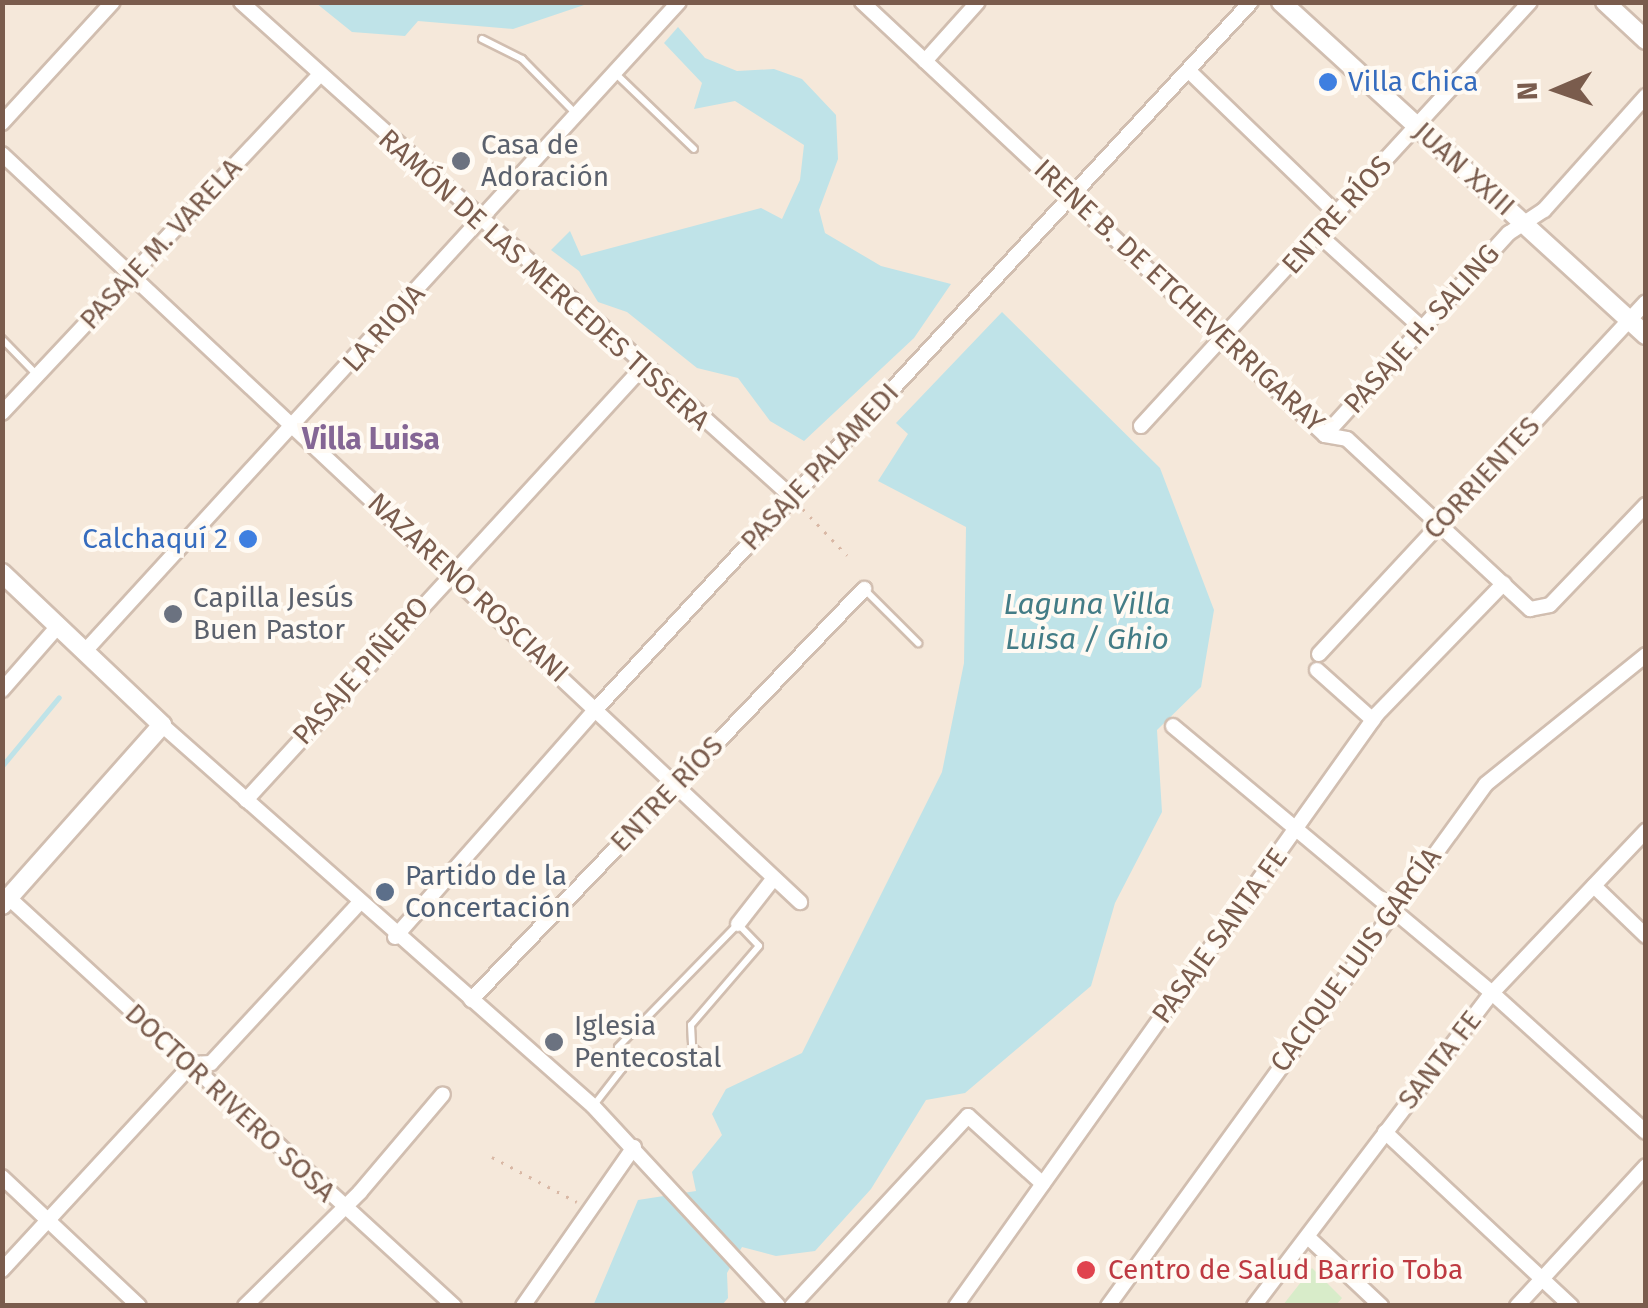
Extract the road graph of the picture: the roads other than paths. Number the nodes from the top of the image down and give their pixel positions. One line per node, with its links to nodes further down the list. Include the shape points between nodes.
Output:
1 (112, 2): 18 (street)
2 (242, 2): 15 (street, RAMÓN DE LAS MERCEDES TISSERA)
3 (679, 2): 14 (street, LA RIOJA)
4 (862, 2): 12 (street, IRENE B. DE ETCHEVERRIGARAY)
5 (978, 2): 12 (street)
6 (1251, 2): 13 (street, PASAJE PALAMEDI)
7 (1281, 2): 19 (street, JUAN XXIII)
8 (1530, 2): 19 (street, ENTRE RÍOS)
9 (1605, 2): 11 (street)
10 (482, 39): 17 (lane, via 522,59)
11 (1646, 40)
12 (925, 61): 22 (street, IRENE B. DE ETCHEVERRIGARAY)
13 (1188, 71): 22 (street, PASAJE PALAMEDI); 23 (street)
14 (615, 73): 17 (street, LA RIOJA); 20 (lane)
15 (319, 76): 24 (street, RAMÓN DE LAS MERCEDES TISSERA); 27 (street, PASAJE M. VARELA)
16 (1646, 96): 25 (street, PASAJE H. SALING)
17 (577, 114): 24 (street, LA RIOJA)
18 (2, 123)
19 (1417, 127): 23 (street, ENTRE RÍOS); 25 (street, JUAN XXIII)
20 (694, 148)
21 (2, 154): 27 (street, NAZARENO ROSCIANI)
22 (1072, 197): 32 (street, IRENE B. DE ETCHEVERRIGARAY); 40 (street, PASAJE PALAMEDI)
23 (1338, 215): 26 (street, ENTRE RÍOS)
24 (479, 222): 34 (street, RAMÓN DE LAS MERCEDES TISSERA); 37 (street, LA RIOJA)
25 (1525, 223): 29 (street, JUAN XXIII); 30 (street, PASAJE H. SALING)
26 (1320, 236): 30 (street); 32 (street, ENTRE RÍOS)
27 (131, 275): 35 (street, PASAJE M. VARELA); 37 (street, NAZARENO ROSCIANI)
28 (1646, 302): 29 (street, CORRIENTES)
29 (1630, 320): 31 (street, JUAN XXIII); 42 (street, CORRIENTES)
30 (1423, 329): 39 (street, PASAJE H. SALING)
31 (1646, 336)
32 (1221, 338): 38 (street, ENTRE RÍOS); 39 (street, IRENE B. DE ETCHEVERRIGARAY)
33 (2, 339): 35 (lane)
34 (642, 368): 40 (street, RAMÓN DE LAS MERCEDES TISSERA); 43 (street, PASAJE PIÑERO)
35 (38, 375): 36 (street, PASAJE M. VARELA)
36 (2, 413)
37 (294, 426): 43 (street, NAZARENO ROSCIANI); 49 (street, LA RIOJA)
38 (1141, 426)
39 (1325, 436): 42 (street, IRENE B. DE ETCHEVERRIGARAY, via 1346,440)
40 (792, 497): 52 (street, PASAJE PALAMEDI)
41 (1646, 505): 45 (street, IRENE B. DE ETCHEVERRIGARAY, via 1550,605 1530,608)
42 (1440, 523): 45 (street, IRENE B. DE ETCHEVERRIGARAY); 53 (street, CORRIENTES, via 1318,662)
43 (451, 571): 52 (street, NAZARENO ROSCIANI); 57 (street, PASAJE PIÑERO)
44 (2, 574): 47 (street)
45 (1504, 583): 53 (street, PASAJE SANTA FE)
46 (864, 589): 48 (lane); 56 (street, ENTRE RÍOS)
47 (58, 626): 49 (street); 51 (street)
48 (918, 642)
49 (86, 650): 54 (street)
50 (1646, 654): 65 (street, CACIQUE LUIS GARCÍA, via 1486,784)
51 (2, 690)
52 (597, 708): 56 (street, NAZARENO ROSCIANI); 67 (street, PASAJE PALAMEDI)
53 (1373, 720): 59 (street, PASAJE SANTA FE)
54 (162, 726): 57 (street); 62 (street)
55 (1173, 726): 59 (street)
56 (676, 783): 60 (street, NAZARENO ROSCIANI); 70 (street, ENTRE RÍOS)
57 (246, 800): 64 (street)
58 (1646, 831): 61 (street, SANTA FE)
59 (1295, 832): 65 (street); 80 (street, PASAJE SANTA FE)
60 (774, 878): 63 (street, NAZARENO ROSCIANI); 66 (street)
61 (1594, 886): 68 (street); 69 (street, SANTA FE)
62 (6, 901): 72 (street, DOCTOR RIVERO SOSA)
63 (800, 902)
64 (358, 903): 67 (street); 72 (street, via 211,1063)
65 (1390, 909): 69 (street); 93 (street, CACIQUE LUIS GARCÍA)
66 (738, 924): 71 (lane, via 759,946 691,1025 692,1047); 74 (lane, via 618,1047 622,1069)
67 (394, 936): 70 (street)
68 (1646, 936)
69 (1492, 993): 75 (street, SANTA FE); 76 (street)
70 (472, 1000): 74 (street)
71 (712, 1063)
72 (192, 1064): 81 (street, DOCTOR RIVERO SOSA); 82 (street)
73 (443, 1094): 81 (street, via 360,1192)
74 (594, 1106): 77 (street)
75 (1385, 1132): 83 (street, SANTA FE); 85 (street)
76 (1646, 1132)
77 (634, 1147): 89 (street); 90 (street)
78 (1646, 1166): 85 (street)
79 (2, 1177): 82 (street)
80 (1043, 1184): 91 (street, via 968,1116); 92 (street, PASAJE SANTA FE)
81 (339, 1206): 87 (street); 88 (street, DOCTOR RIVERO SOSA)
82 (51, 1220): 84 (street); 86 (street)
83 (1310, 1240): 94 (street, SANTA FE); 95 (street)
84 (2, 1270)
85 (1542, 1279): 96 (street); 97 (street)
86 (139, 1306)
87 (245, 1306)
88 (454, 1306)
89 (523, 1306)
90 (778, 1306)
91 (792, 1306)
92 (956, 1306)
93 (1108, 1306)
94 (1254, 1306)
95 (1381, 1306)
96 (1517, 1306)
97 (1571, 1306)

